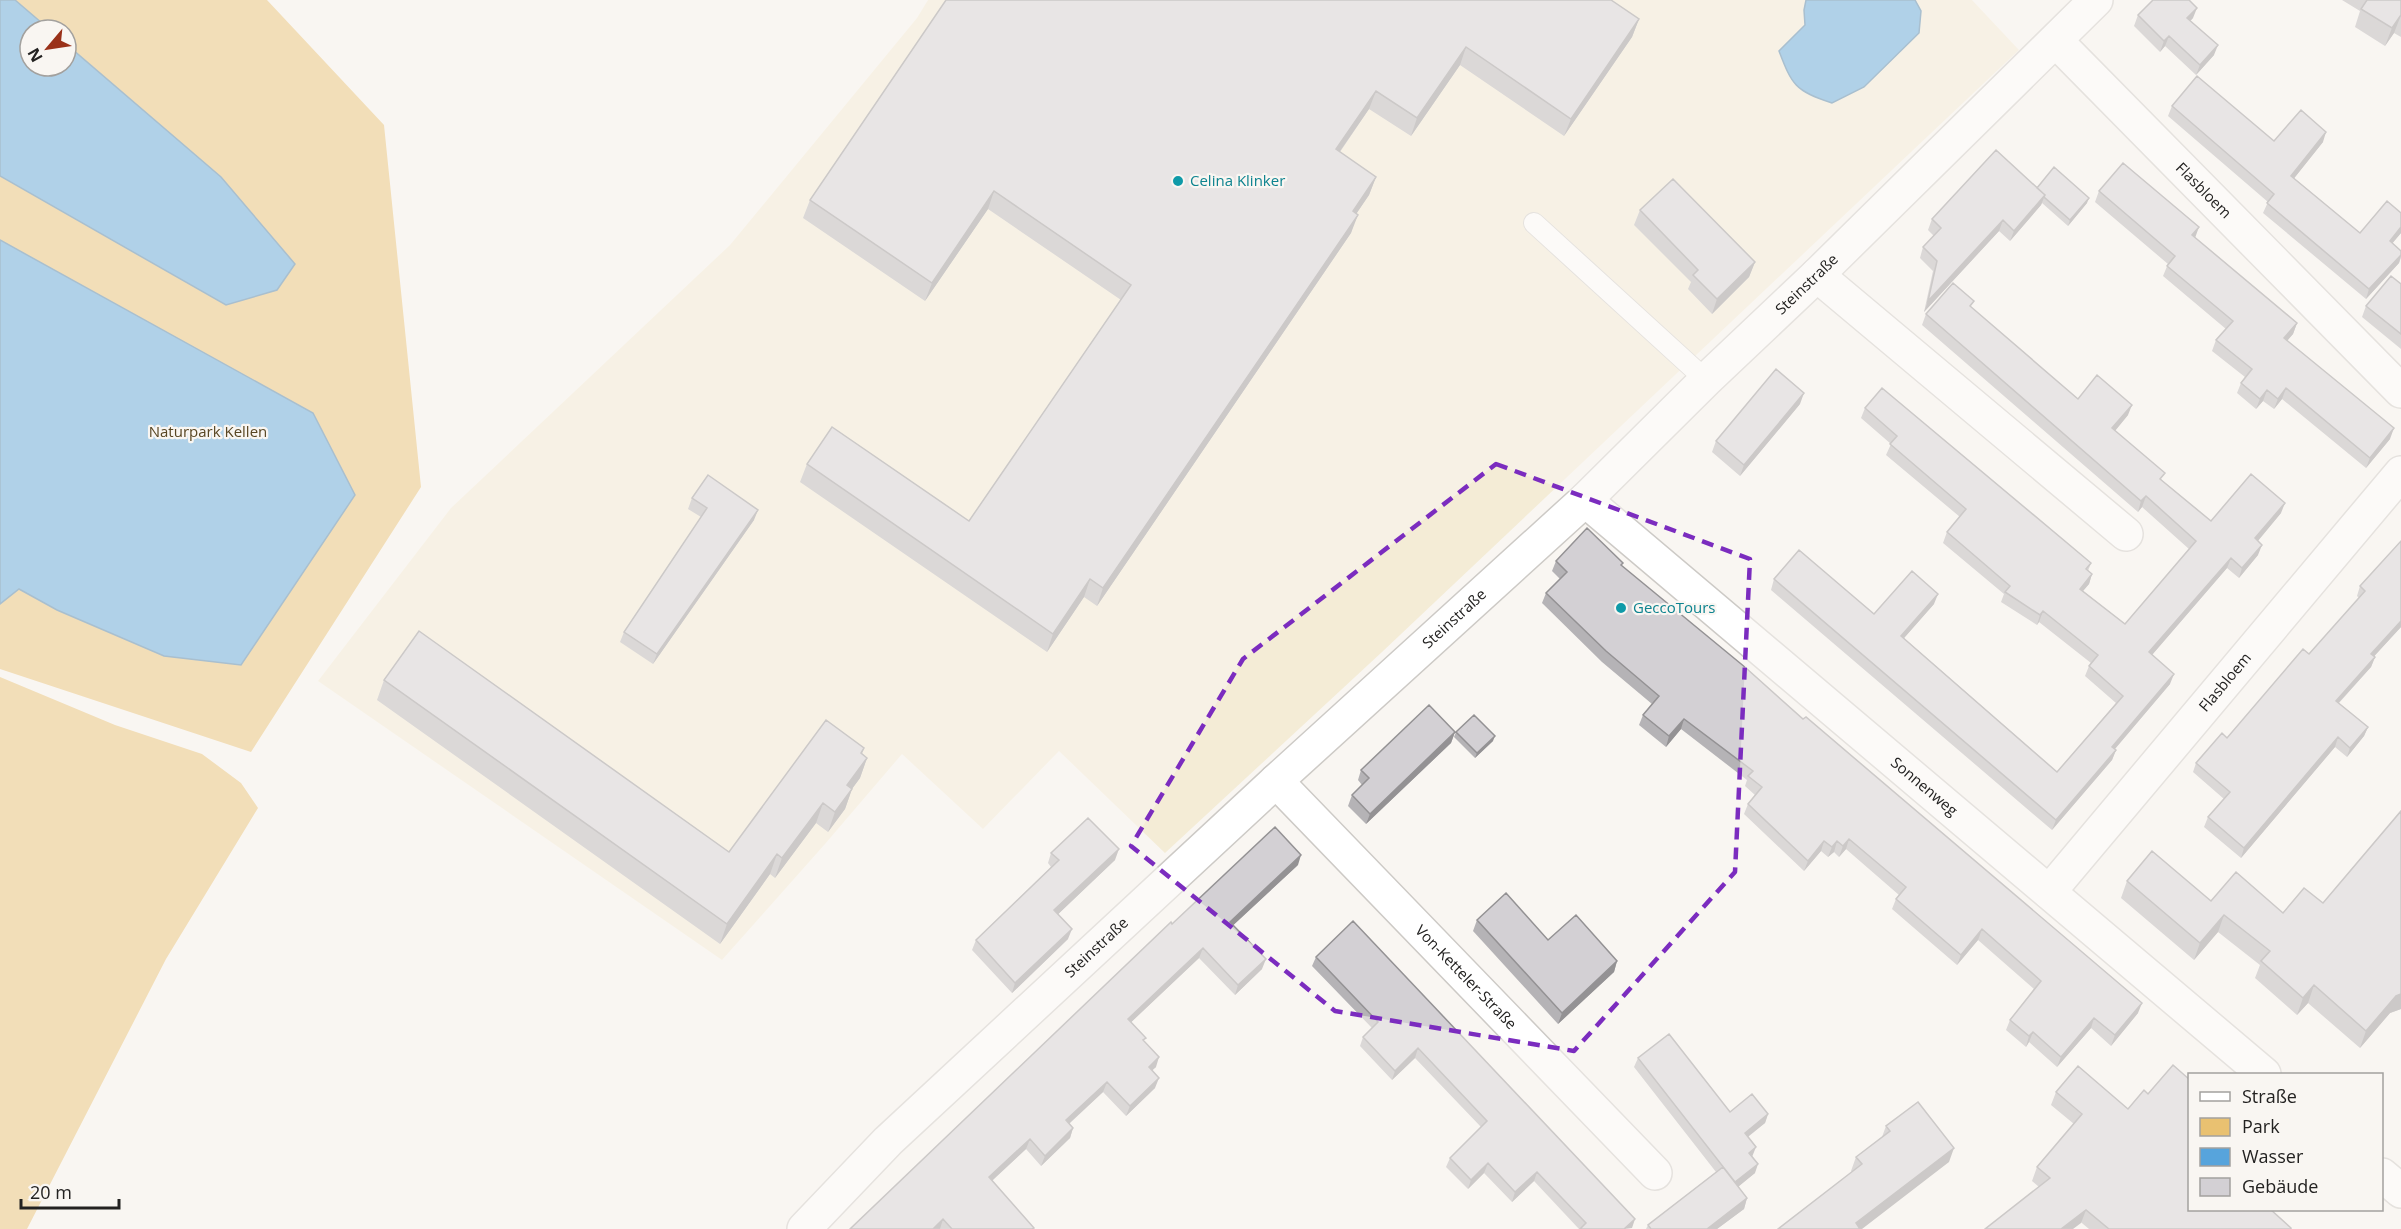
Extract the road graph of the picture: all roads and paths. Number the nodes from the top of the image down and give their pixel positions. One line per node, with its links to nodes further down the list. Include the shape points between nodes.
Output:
1 (2096, 0): 2 (street, Steinstraße)
2 (2056, 41): 4 (street, Steinstraße); 6 (street, Flasbloem)
3 (1534, 223): 5 (lane)
4 (1817, 275): 5 (street, Steinstraße); 9 (street)
5 (1706, 380): 8 (street, Steinstraße)
6 (2401, 391)
7 (2401, 473): 11 (street, Flasbloem)
8 (1585, 500): 10 (street, Steinstraße); 11 (street, Sonnenweg)
9 (2126, 534)
10 (1276, 781): 13 (street, Von-Ketteler-Straße); 16 (street, Steinstraße, via 888,1141)
11 (2049, 892): 12 (street, Sonnenweg)
12 (2263, 1073)
13 (1655, 1173)
14 (2383, 1176): 15 (street)
15 (2401, 1191)
16 (804, 1229)

